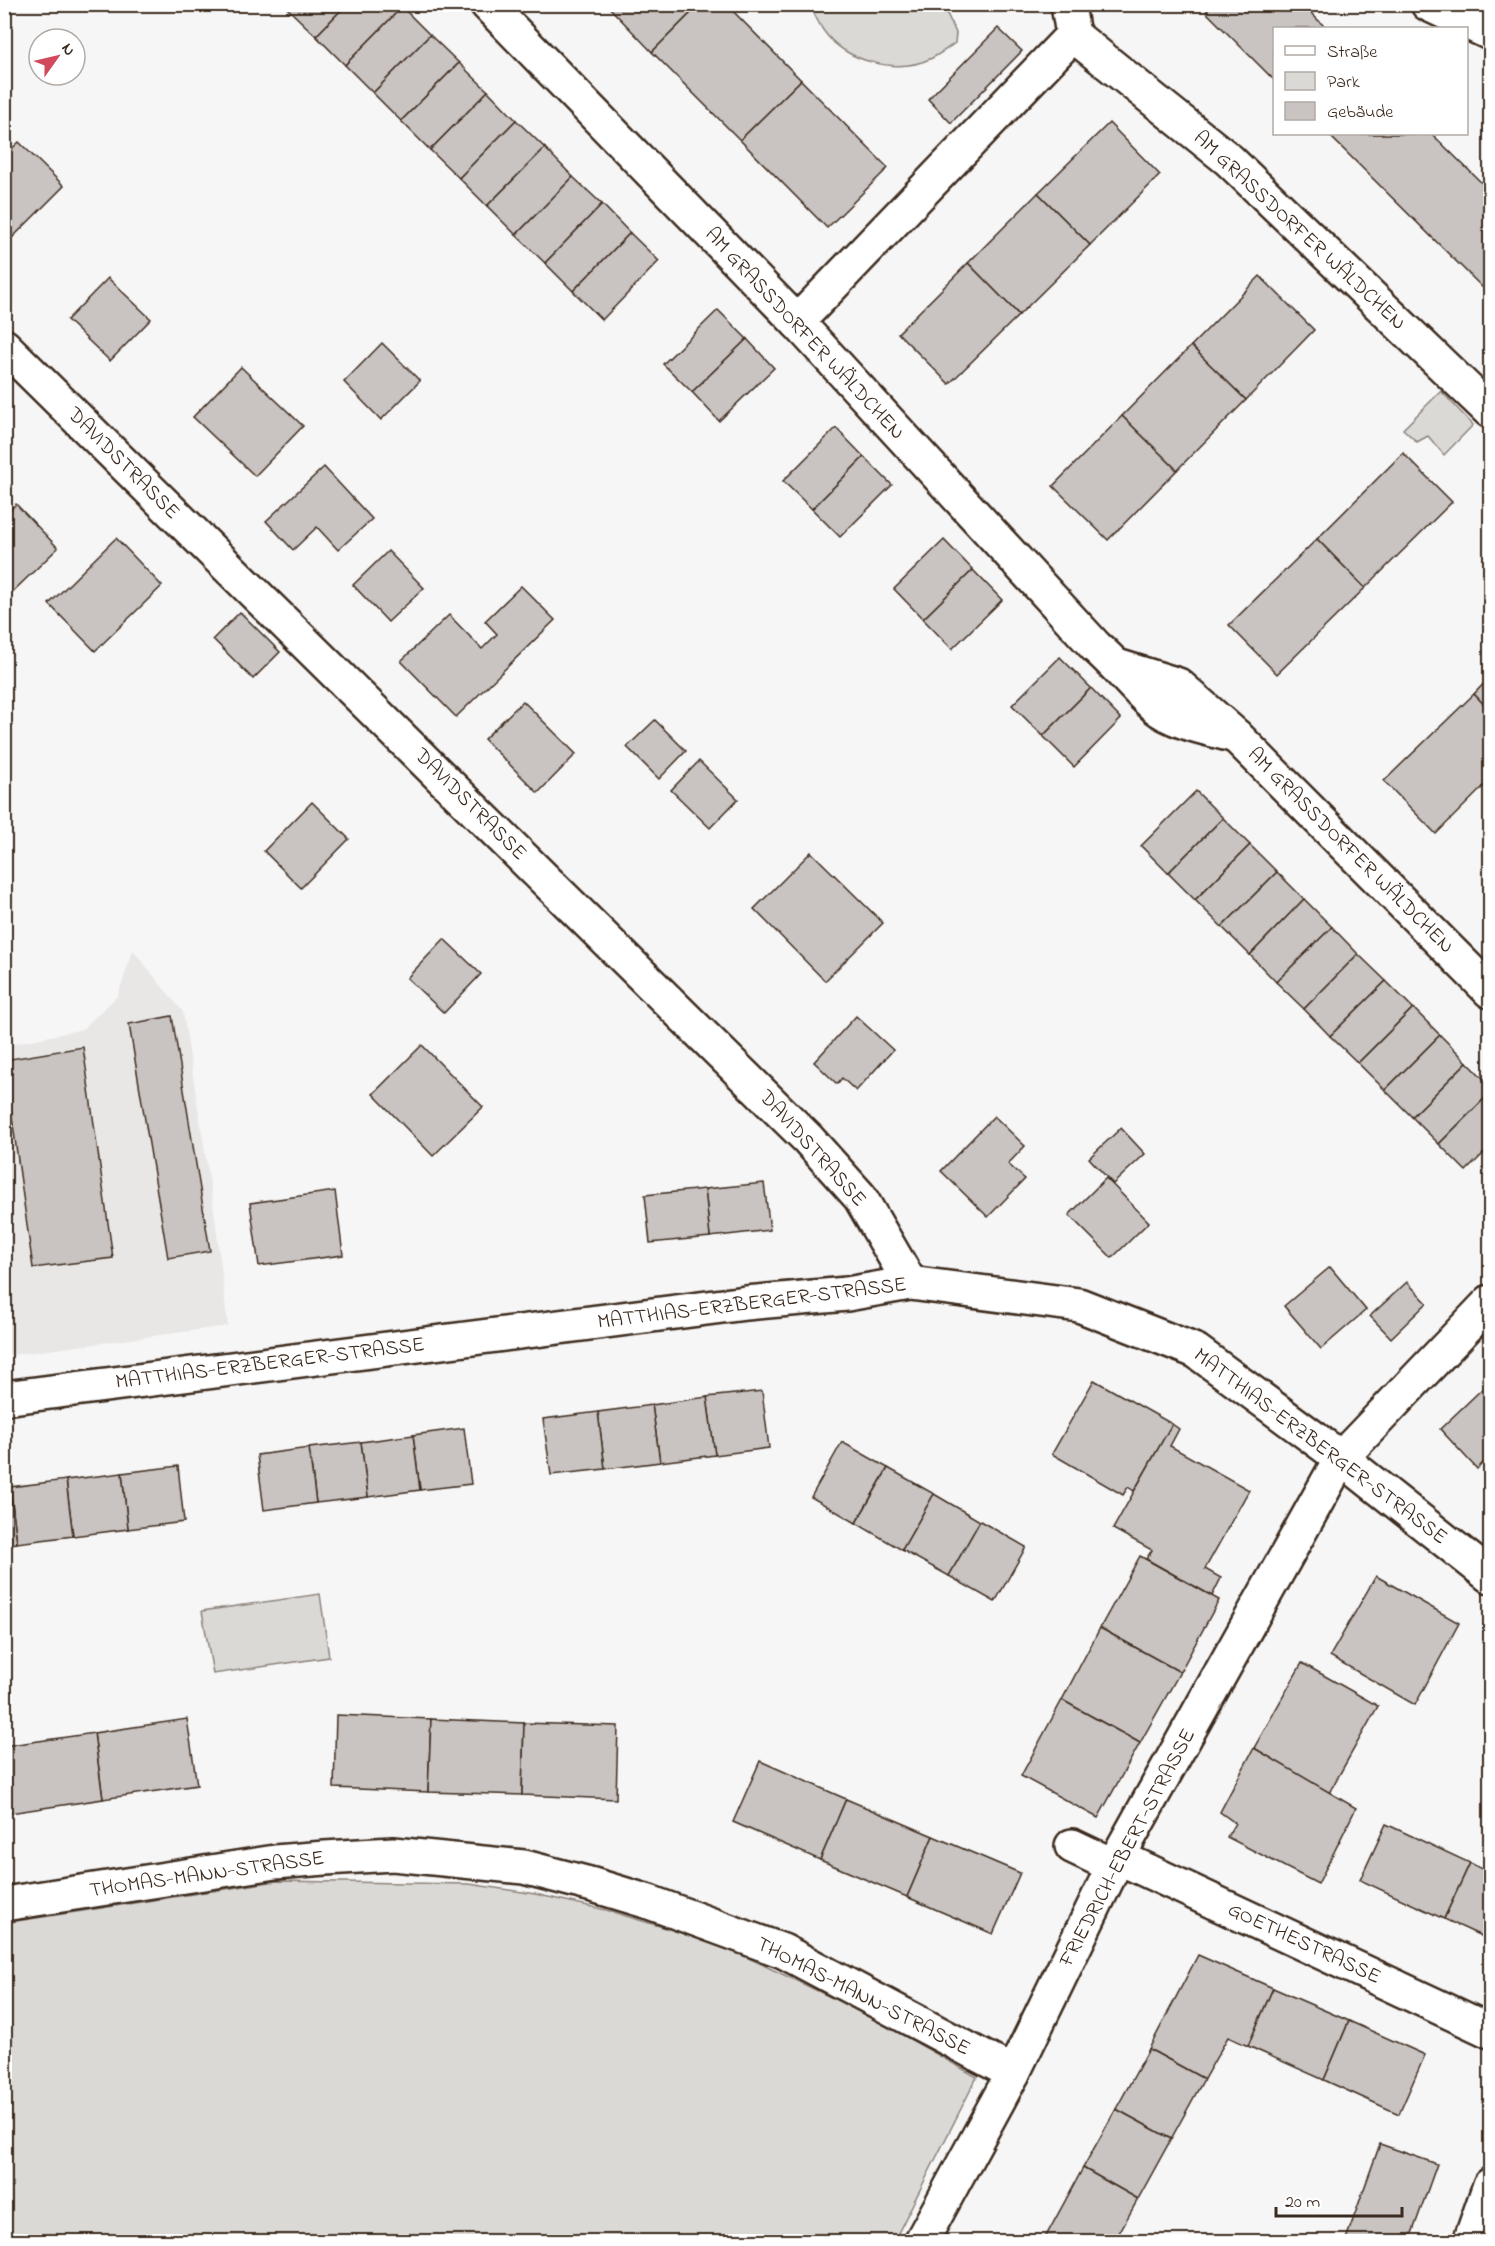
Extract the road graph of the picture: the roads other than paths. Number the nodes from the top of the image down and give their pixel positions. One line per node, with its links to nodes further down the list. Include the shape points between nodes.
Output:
1 (487, 4): 5 (street, AM GRASSDORFER WÄLDCHEN)
2 (1428, 4): 4 (street)
3 (1073, 20): 5 (street); 7 (street, AM GRASSDORFER WÄLDCHEN, via 1229,160)
4 (1491, 33)
5 (797, 322): 8 (street, AM GRASSDORFER WÄLDCHEN, via 1157,708 1186,722 1236,736)
6 (4, 346): 9 (street, DAVIDSTRASSE, via 808,1139 860,1197)
7 (1491, 411)
8 (1491, 991)
9 (910, 1283): 11 (street, MATTHIAS-ERZBERGER-STRASSE); 12 (street, MATTHIAS-ERZBERGER-STRASSE, via 1079,1305 1196,1351)
10 (1491, 1302): 12 (street)
11 (4, 1398)
12 (1341, 1458): 13 (street, MATTHIAS-ERZBERGER-STRASSE); 15 (street, FRIEDRICH-EBERT-STRASSE)
13 (1491, 1576)
14 (1072, 1846): 15 (street, GOETHESTRASSE)
15 (1116, 1861): 17 (street, GOETHESTRASSE); 18 (street, FRIEDRICH-EBERT-STRASSE)
16 (4, 1905): 18 (street, THOMAS-MANN-STRASSE, via 275,1862 325,1858 393,1854 524,1868 638,1899 783,1951)
17 (1491, 2031)
18 (1013, 2073): 20 (street, FRIEDRICH-EBERT-STRASSE)
19 (1491, 2185): 21 (street)
20 (921, 2241)
21 (1470, 2241)

